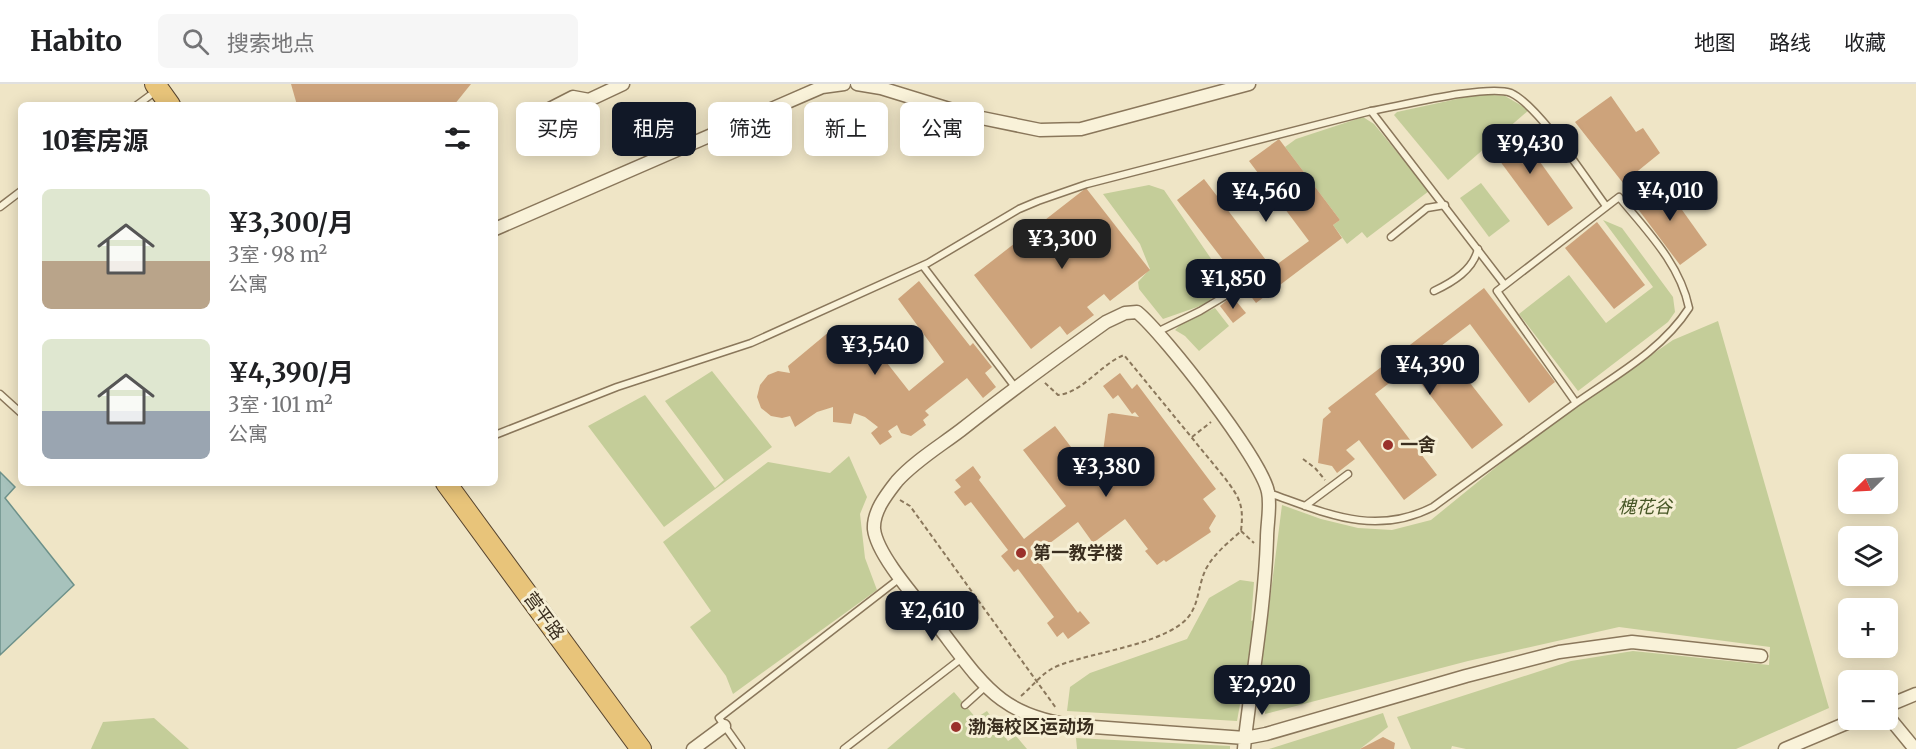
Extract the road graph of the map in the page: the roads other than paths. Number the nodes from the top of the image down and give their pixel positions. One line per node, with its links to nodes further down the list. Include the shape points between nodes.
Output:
1 (623, 84): 7 (street, via 589,100 573,97)
2 (844, 84): 13 (street, via 822,87)
3 (857, 84): 4 (street, via 1040,130 1081,129)
4 (1249, 84)
5 (161, 93): 6 (lane)
6 (143, 102)
7 (563, 102)
8 (1371, 111): 10 (lane); 11 (lane, via 1486,90 1511,93 1538,115); 16 (lane, via 1087,184 1018,209)
9 (18, 193): 12 (lane)
10 (1445, 205): 14 (lane, via 1427,208); 15 (lane)
11 (1606, 206): 17 (lane); 23 (lane, via 1619,197 1649,233 1680,279 1689,309 1663,342)
12 (0, 207)
13 (498, 228)
14 (1391, 237)
15 (1478, 249): 17 (lane); 18 (lane, via 1470,267)
16 (923, 266): 21 (lane); 25 (lane, via 751,343 617,387)
17 (1504, 284): 23 (lane, via 1497,291)
18 (1434, 291)
19 (1230, 293): 20 (lane)
20 (1157, 332): 21 (street, via 1137,312 1125,313 1106,322); 28 (street, via 1244,446)
21 (1016, 387): 30 (street, via 899,480 881,502 874,528)
22 (0, 393): 24 (lane)
23 (1576, 403): 29 (lane, via 1433,507 1414,516 1379,523)
24 (18, 410)
25 (498, 434)
26 (1348, 474): 29 (lane)
27 (448, 486): 42 (highway, 营平路)
28 (1269, 493): 29 (lane); 40 (street, via 1266,563)
29 (1305, 506)
30 (900, 578): 32 (street); 37 (lane, via 719,718)
31 (1761, 656): 40 (street, via 1632,642 1559,652)
32 (963, 658): 33 (street); 45 (lane)
33 (986, 685): 36 (lane); 40 (street, via 1024,714 1054,723)
34 (1916, 694): 35 (street)
35 (1898, 701)
36 (965, 705)
37 (724, 726): 43 (street); 44 (lane)
38 (1898, 728): 47 (street)
39 (1838, 729): 41 (street)
40 (1244, 743)
41 (1807, 745): 46 (street)
42 (641, 749)
43 (693, 749)
44 (741, 749)
45 (844, 749)
46 (1785, 749)
47 (1915, 749)

